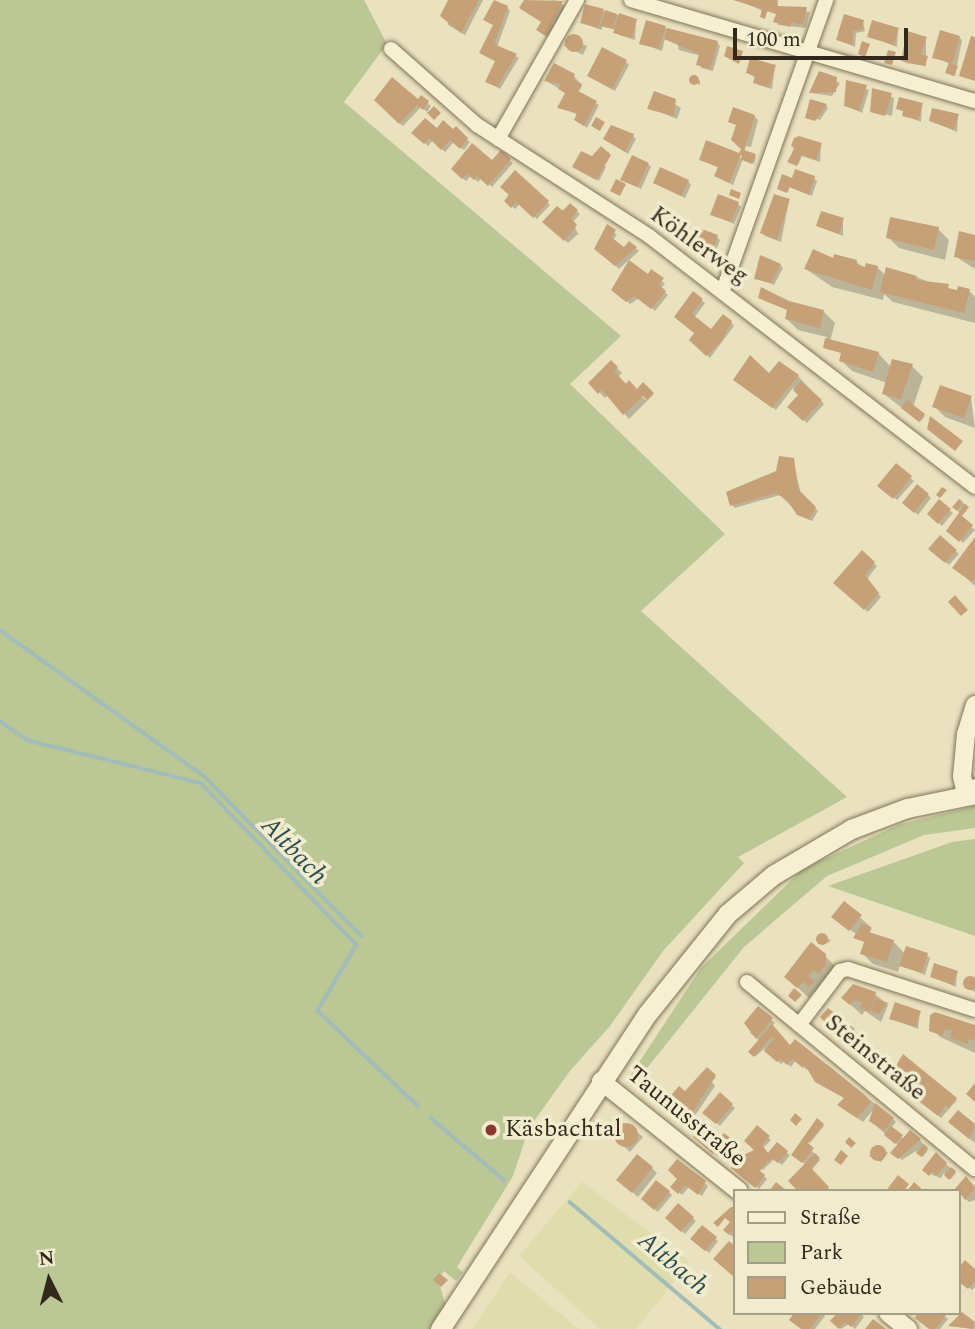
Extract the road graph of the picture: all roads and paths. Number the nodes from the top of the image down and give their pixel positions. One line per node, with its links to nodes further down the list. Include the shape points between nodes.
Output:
1 (577, 0): 7 (street)
2 (631, 0): 5 (street)
3 (826, 0): 5 (street)
4 (391, 49): 7 (street, Köhlerweg)
5 (810, 51): 6 (street); 8 (street)
6 (975, 102)
7 (498, 138): 8 (street, Köhlerweg)
8 (723, 290): 9 (street, Köhlerweg)
9 (975, 486)
10 (975, 712): 11 (street, via 966,734 962,768)
11 (972, 792): 15 (main road, via 879,817 824,842 773,875 693,952)
12 (747, 982): 14 (street, Steinstraße)
13 (975, 1010): 14 (street, via 848,969 840,971)
14 (799, 1025): 16 (street, Steinstraße)
15 (601, 1081): 17 (street, Taunusstraße); 19 (main road)
16 (975, 1169)
17 (736, 1189)
18 (890, 1315): 20 (street)
19 (440, 1329)
20 (908, 1329)

